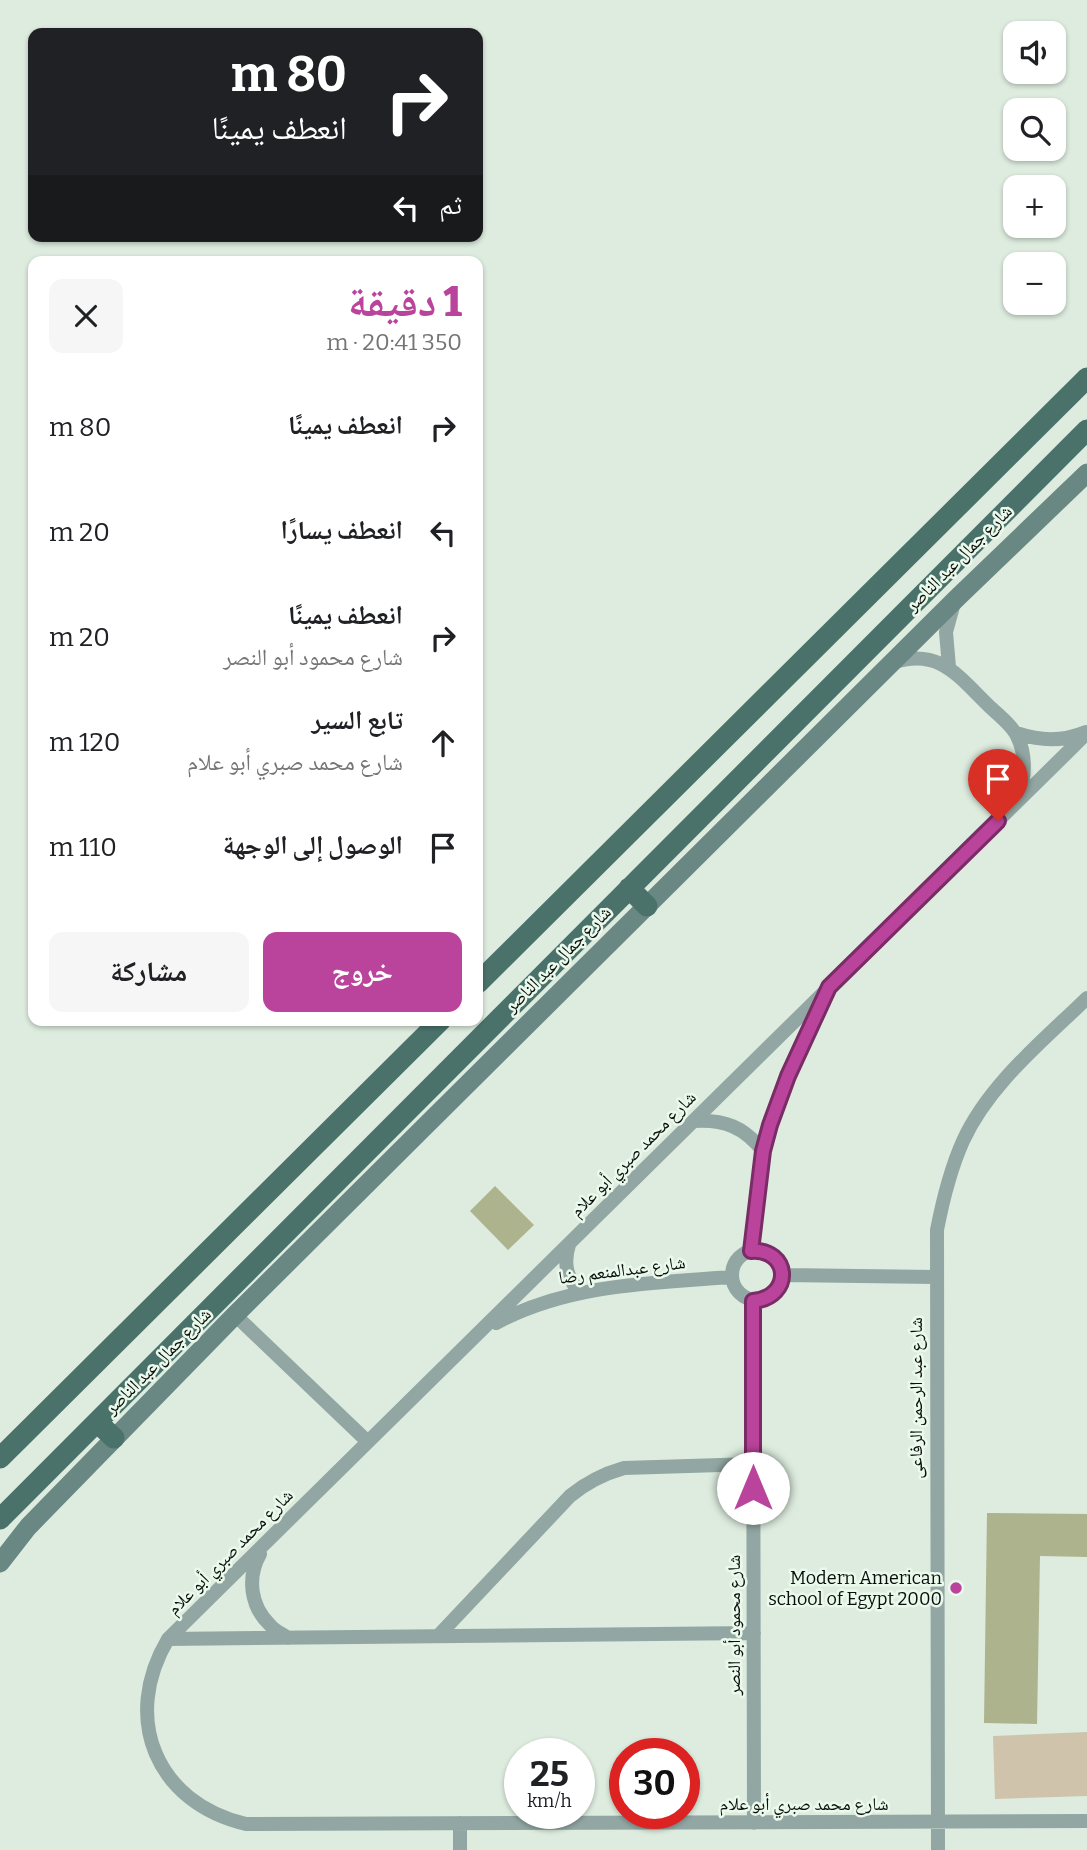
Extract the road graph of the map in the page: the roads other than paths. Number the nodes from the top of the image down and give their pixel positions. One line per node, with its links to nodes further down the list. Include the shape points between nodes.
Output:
1 (1087, 378): 12 (main road, شارع جمال عبد الناصر)
2 (1087, 430): 10 (main road, شارع جمال عبد الناصر)
3 (1087, 473): 4 (street)
4 (957, 598): 5 (street); 6 (street, via 946,632)
5 (891, 663): 6 (street, via 920,658); 11 (street)
6 (949, 667): 8 (street)
7 (1087, 732): 8 (street, via 1053,740); 9 (street, شارع محمد صبري أبو علام)
8 (1016, 733): 9 (street, via 1024,768)
9 (1017, 803): 13 (street, شارع محمد صبري أبو علام)
10 (629, 888): 11 (main road); 27 (main road, شارع جمال عبد الناصر)
11 (647, 906): 25 (street)
12 (483, 978)
13 (829, 987): 16 (street, شارع محمد صبري أبو علام); 17 (street, via 788,1076)
14 (1087, 998): 22 (street, شارع عبد الرحمن الرفاعى, via 989,1098 964,1139 946,1183)
15 (435, 1026): 30 (main road)
16 (694, 1121): 17 (street, via 718,1121 740,1129); 18 (street, شارع محمد صبري أبو علام)
17 (763, 1151): 19 (street)
18 (569, 1244): 23 (street, via 566,1270); 26 (street, شارع محمد صبري أبو علام)
19 (751, 1251): 20 (street, via 769,1253); 21 (street, via 737,1260)
20 (783, 1275): 22 (street); 24 (street, via 774,1295)
21 (732, 1277): 23 (street, شارع عبدالمنعم رضا); 24 (street, via 738,1293)
22 (935, 1277): 41 (street, شارع عبد الرحمن الرفاعى)
23 (579, 1292): 26 (street, شارع عبدالمنعم رضا, via 529,1306)
24 (753, 1301): 31 (street, شارع محمود أبو النصر)
25 (235, 1315): 28 (street); 29 (street)
26 (482, 1330): 29 (street, شارع محمد صبري أبو علام)
27 (97, 1422): 28 (main road); 32 (main road, شارع جمال عبد الناصر)
28 (114, 1438): 34 (street, via 28,1527)
29 (368, 1443): 33 (street, شارع محمد صبري أبو علام)
30 (0, 1458)
31 (753, 1464): 35 (street, شارع محمود أبو النصر); 36 (street, via 624,1468 586,1483)
32 (0, 1519)
33 (264, 1545): 37 (street, via 254,1564 251,1587 257,1608 270,1626); 38 (street, شارع محمد صبري أبو علام)
34 (0, 1563)
35 (754, 1633): 36 (street); 40 (street, شارع محمود أبو النصر)
36 (438, 1636): 37 (street)
37 (288, 1638): 38 (street)
38 (169, 1639): 42 (street, شارع محمد صبري أبو علام, via 151,1676 146,1715 149,1735 165,1772 209,1812 246,1824)
39 (1087, 1821): 41 (street, شارع محمد صبري أبو علام)
40 (754, 1823): 41 (street, شارع محمد صبري أبو علام); 42 (street, شارع محمد صبري أبو علام)
41 (937, 1823): 44 (street, شارع عبد الرحمن الرفاعى)
42 (460, 1824): 43 (street)
43 (460, 1850)
44 (938, 1850)

